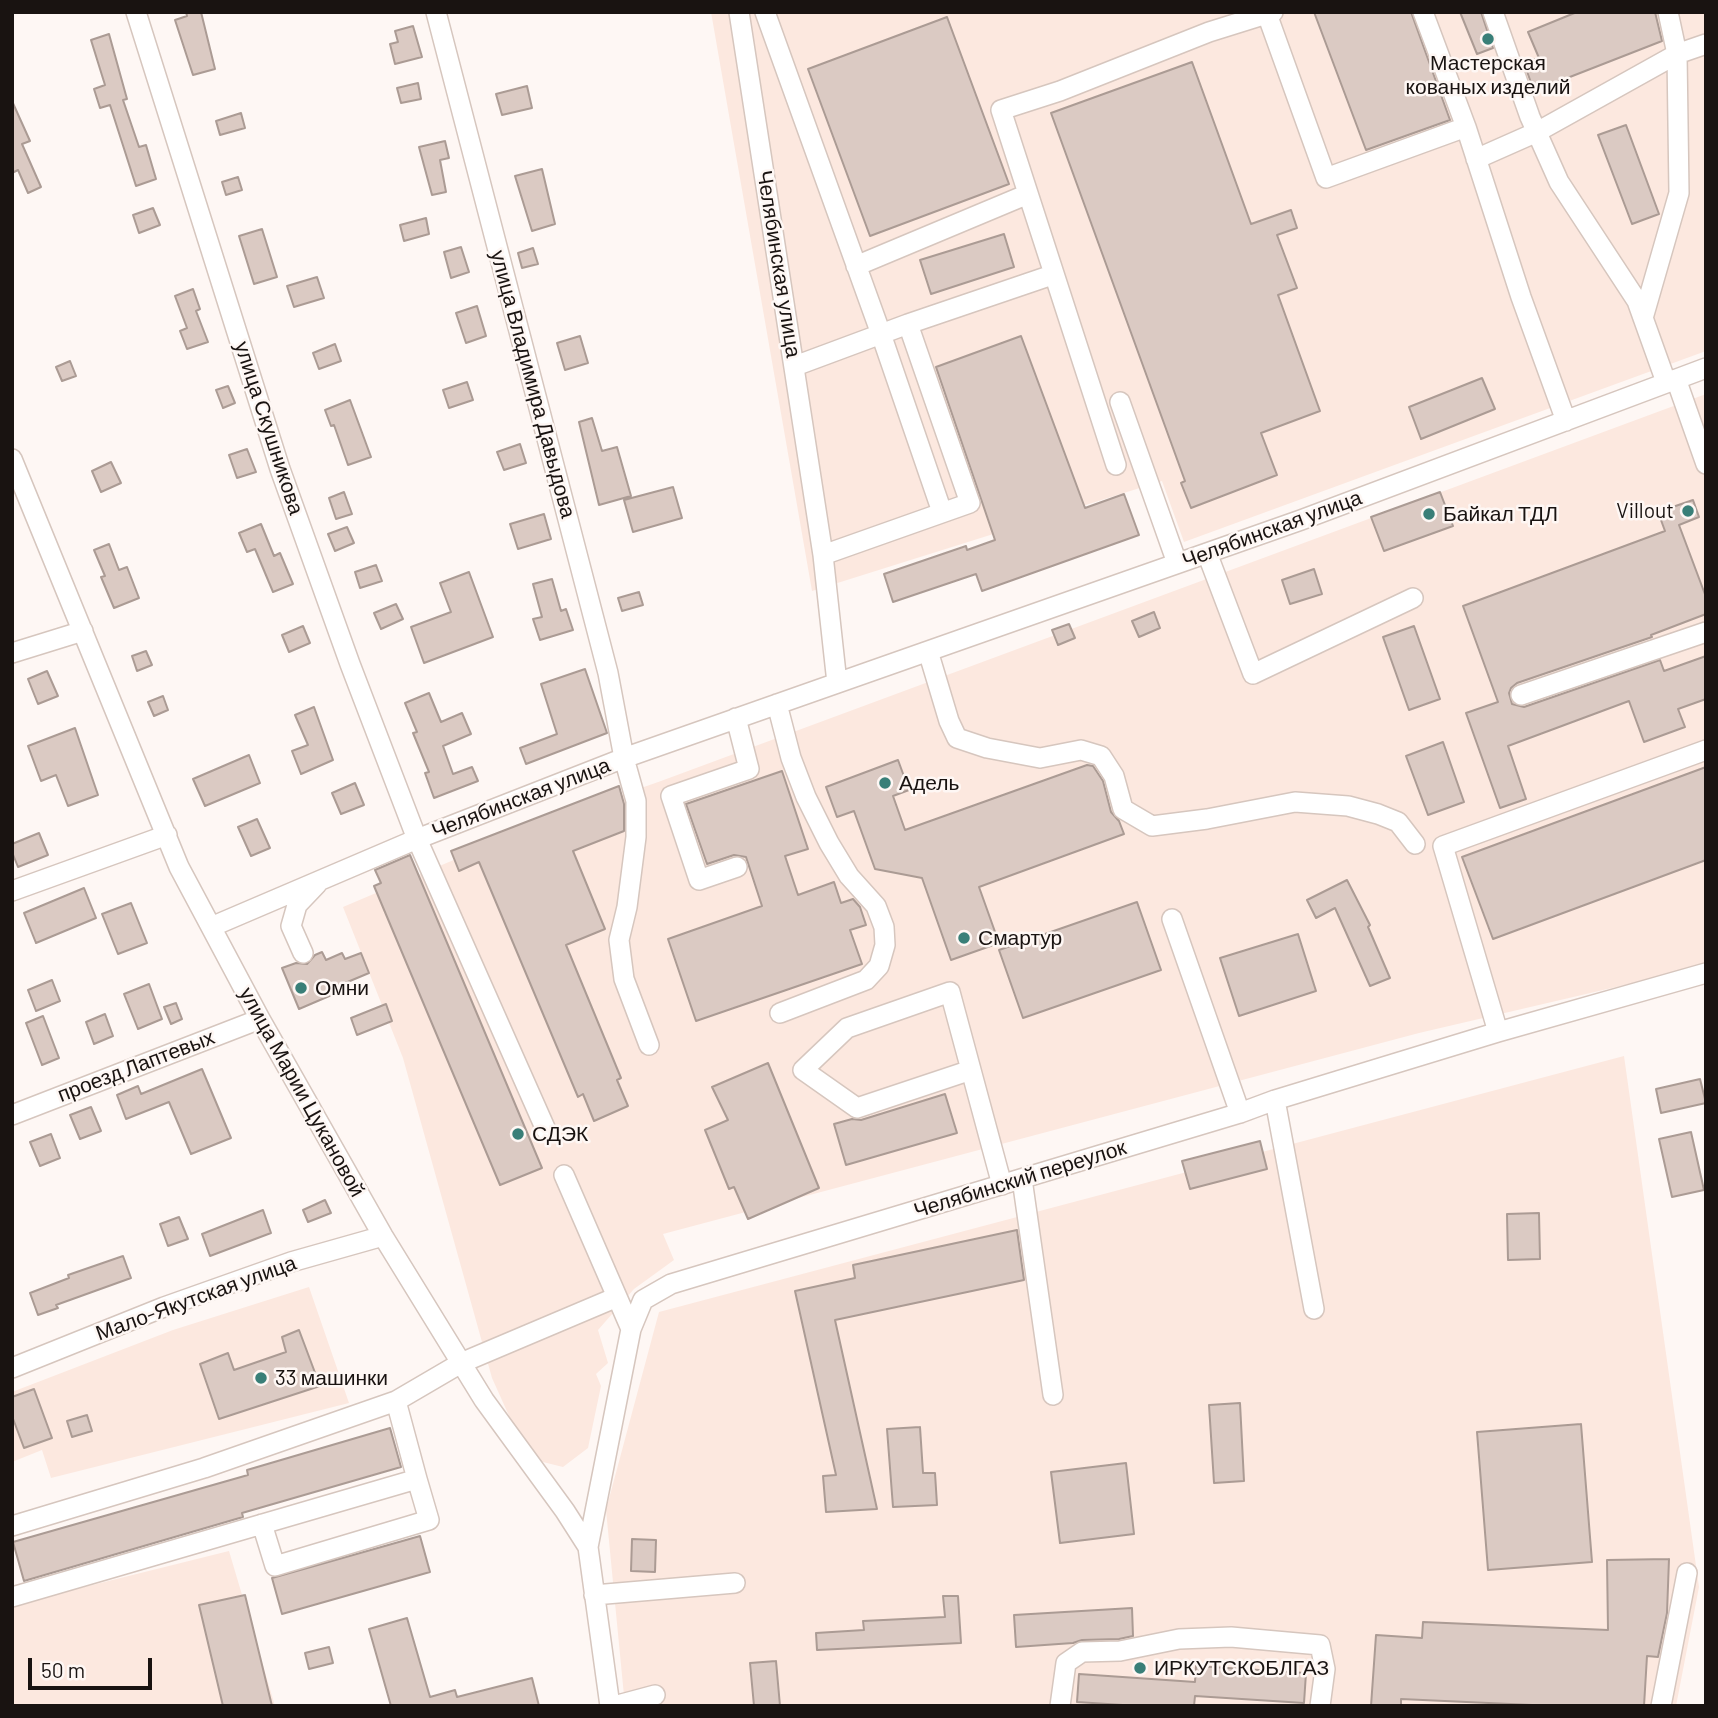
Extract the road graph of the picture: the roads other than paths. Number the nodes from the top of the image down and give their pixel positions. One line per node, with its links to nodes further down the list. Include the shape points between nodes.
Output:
1 (136, 12): 44 (street, улица Скушникова, via 280,469)
2 (436, 12): 42 (street, улица Владимира Давыдова, via 608,673)
3 (739, 12): 20 (street, Челябинская улица)
4 (765, 12): 15 (street)
5 (1423, 12): 11 (street)
6 (1493, 12): 12 (street)
7 (1668, 12): 10 (street)
8 (1270, 13): 11 (street, via 1326,178); 14 (street, via 1001,110)
9 (1706, 44): 10 (street)
10 (1677, 54): 12 (street); 17 (street, via 1679,193)
11 (1466, 127): 13 (street)
12 (1537, 132): 13 (street); 17 (street, via 1559,182 1637,301)
13 (1476, 159): 24 (street)
14 (1028, 194): 15 (street); 16 (street)
15 (856, 266): 19 (street)
16 (1052, 275): 18 (street); 26 (street)
17 (1643, 318): 22 (street)
18 (908, 324): 19 (street); 28 (street, via 970,503)
19 (881, 334): 20 (street); 28 (street)
20 (795, 366): 30 (street, Челябинская улица)
21 (1706, 368): 22 (street, Челябинская улица)
22 (1671, 380): 24 (street, Челябинская улица); 27 (street)
23 (1120, 402): 31 (street)
24 (1566, 421): 29 (street, Челябинская улица)
25 (12, 459): 33 (street, улица Марии Цукановой)
26 (1116, 464)
27 (1706, 464)
28 (942, 512): 30 (street)
29 (1207, 552): 31 (street, Челябинская улица); 32 (street, via 1253,674)
30 (823, 555): 37 (street, Челябинская улица)
31 (1177, 563): 35 (street, Челябинская улица)
32 (1413, 598)
33 (83, 631): 36 (street); 43 (street, улица Марии Цукановой)
34 (1706, 632): 38 (street)
35 (928, 651): 37 (street, Челябинская улица); 45 (street, via 957,738 1040,758 1081,750 1101,756 1114,776 1123,809 1152,826 1295,802 1348,806 1378,814 1398,822)
36 (12, 653)
37 (837, 683): 39 (street, Челябинская улица)
38 (1521, 695)
39 (777, 704): 40 (street, Челябинская улица); 53 (street, via 806,797 849,876 876,906 885,945 879,966 866,980)
40 (736, 718): 42 (street, Челябинская улица); 46 (street, via 749,769 671,796 699,880)
41 (1706, 750): 55 (street, via 1443,846)
42 (624, 758): 44 (street, Челябинская улица); 56 (street, улица Владимира Давыдова, via 636,801 636,837 619,940 624,979)
43 (167, 835): 48 (street); 50 (street, улица Марии Цукановой)
44 (417, 839): 47 (street, Челябинская улица); 61 (street, улица Скушникова)
45 (1415, 844)
46 (737, 867)
47 (323, 878): 50 (street, Челябинская улица); 51 (street, via 297,905 291,926)
48 (12, 891)
49 (1172, 919): 59 (street)
50 (211, 927): 54 (street, улица Марии Цукановой)
51 (303, 953)
52 (1706, 973): 55 (street, Челябинский переулок)
53 (780, 1013)
54 (260, 1019): 60 (street, проезд Лаптевых); 65 (street, улица Марии Цукановой)
55 (1498, 1032): 58 (street, Челябинский переулок)
56 (649, 1045)
57 (971, 1070): 57 (street, via 950,992 847,1028 803,1070 857,1108); 64 (street)
58 (1275, 1100): 59 (street, Челябинский переулок); 67 (street)
59 (1240, 1113): 63 (street, Челябинский переулок)
60 (12, 1115)
61 (546, 1130)
62 (564, 1175): 66 (street)
63 (1022, 1178): 64 (street, Челябинский переулок); 71 (street)
64 (1002, 1185): 68 (street, Челябинский переулок, via 671,1284 643,1300)
65 (383, 1236): 69 (street, улица Марии Цукановой); 70 (street, Мало-Якутская улица, via 291,1262 164,1307)
66 (617, 1297): 68 (street); 69 (street)
67 (1314, 1309)
68 (631, 1329): 76 (street, Челябинский переулок)
69 (461, 1363): 72 (street); 76 (street, улица Марии Цукановой)
70 (12, 1368)
71 (1053, 1395)
72 (396, 1401): 73 (street); 75 (street, via 204,1468)
73 (417, 1479): 74 (street); 74 (street, via 429,1520 275,1566)
74 (262, 1524): 80 (street)
75 (12, 1526)
76 (588, 1547): 79 (street, улица Марии Цукановой)
77 (1687, 1573): 85 (street)
78 (735, 1583): 79 (street)
79 (594, 1595): 82 (street, улица Марии Цукановой)
80 (12, 1597)
81 (656, 1695): 82 (street)
82 (612, 1706)
83 (1060, 1706): 84 (street, via 1066,1663 1082,1652 1231,1637 1320,1645 1325,1669)
84 (1320, 1706)
85 (1661, 1706)

